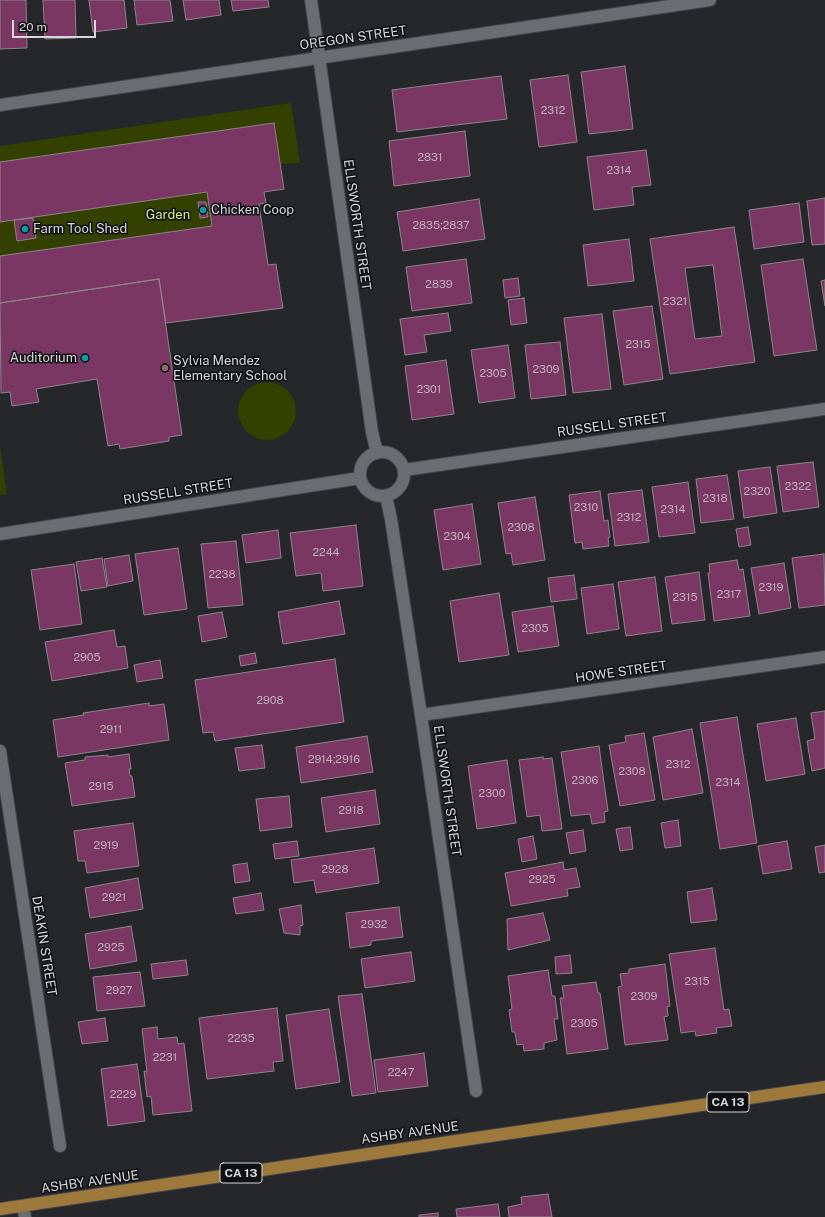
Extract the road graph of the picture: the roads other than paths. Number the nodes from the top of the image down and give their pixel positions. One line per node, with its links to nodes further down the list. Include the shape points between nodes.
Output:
1 (311, 0): 3 (street, ELLSWORTH STREET)
2 (710, 0): 3 (street, OREGON STREET)
3 (319, 57): 4 (street, OREGON STREET); 6 (street, ELLSWORTH STREET)
4 (0, 105)
5 (825, 409): 7 (street, RUSSELL STREET)
6 (377, 453): 7 (street, via 390,454 397,458); 8 (street, via 362,465)
7 (404, 470): 9 (street, via 402,484 398,490)
8 (360, 478): 9 (street, via 366,490 372,494); 10 (street, RUSSELL STREET)
9 (386, 496): 12 (street, ELLSWORTH STREET)
10 (0, 534)
11 (825, 657): 12 (street, HOWE STREET)
12 (422, 715): 15 (street, ELLSWORTH STREET)
13 (0, 751): 16 (street, DEAKIN STREET)
14 (825, 1087): 18 (main road, ASHBY AVENUE / CA 13, via 475,1138)
15 (476, 1091)
16 (60, 1146)
17 (0, 1209): 18 (main road, ASHBY AVENUE / CA 13)
18 (24, 1211)

